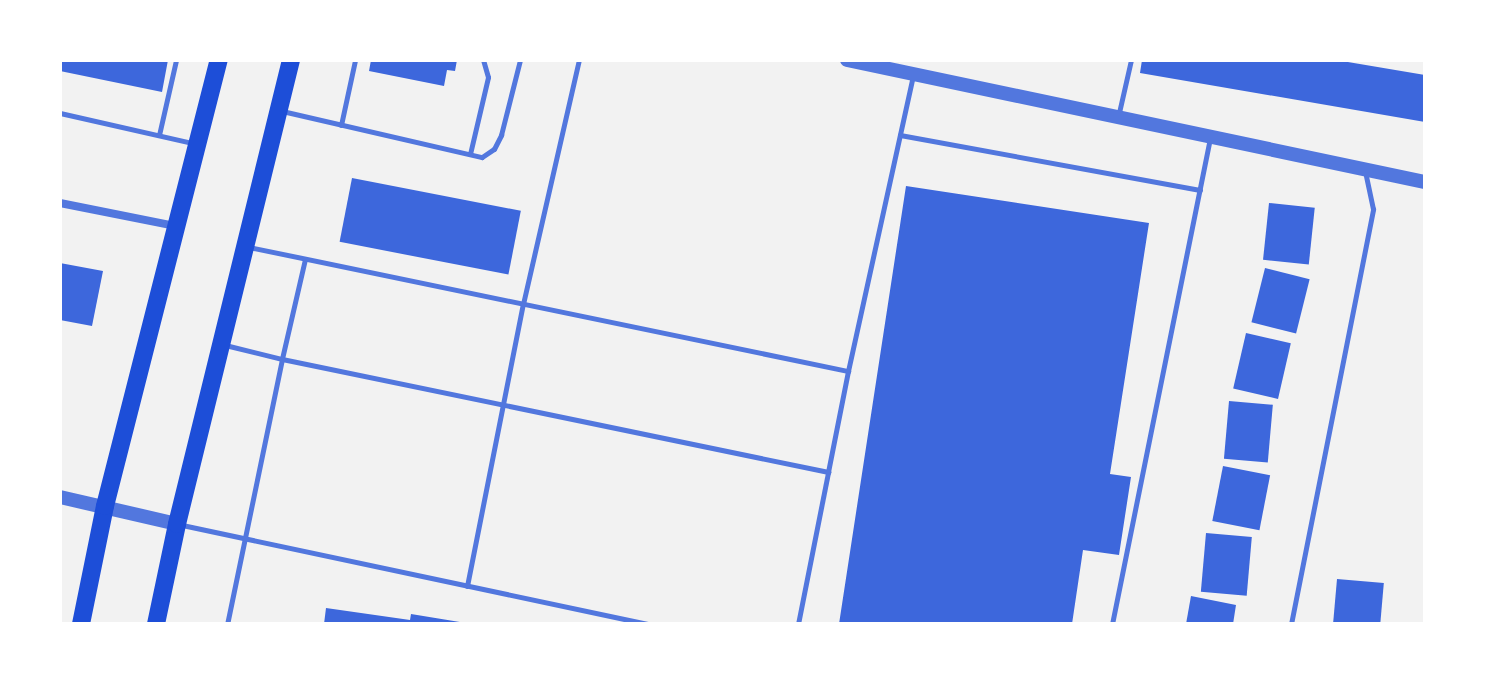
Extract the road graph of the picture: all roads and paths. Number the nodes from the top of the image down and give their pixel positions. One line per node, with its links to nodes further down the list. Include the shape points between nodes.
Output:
1 (176, 60): 15 (lane)
2 (219, 60): 18 (main road)
3 (291, 60): 11 (main road)
4 (355, 60): 14 (lane)
5 (483, 60): 19 (lane, via 488,77)
6 (520, 60): 19 (lane, via 494,149 482,157)
7 (579, 60): 27 (lane)
8 (847, 60): 10 (street)
9 (1131, 60): 13 (lane)
10 (914, 74): 13 (street); 16 (lane)
11 (277, 110): 14 (lane); 25 (main road)
12 (60, 113): 15 (lane)
13 (1117, 118): 17 (street)
14 (341, 125): 19 (lane)
15 (159, 135): 18 (lane)
16 (900, 135): 22 (lane); 30 (lane)
17 (1210, 137): 20 (street); 22 (lane)
18 (197, 144): 24 (main road)
19 (470, 154)
20 (1365, 170): 21 (street); 44 (lane, via 1373,209)
21 (1425, 182)
22 (1200, 190): 43 (lane)
23 (60, 203): 24 (street)
24 (175, 226): 34 (main road)
25 (244, 246): 26 (lane); 28 (main road)
26 (305, 259): 27 (lane); 29 (lane)
27 (523, 304): 30 (lane); 31 (lane)
28 (220, 344): 29 (lane); 35 (main road)
29 (282, 359): 31 (lane); 36 (lane)
30 (848, 371): 32 (lane)
31 (503, 404): 32 (lane); 37 (lane)
32 (828, 472): 42 (lane)
33 (60, 497): 34 (street)
34 (105, 506): 35 (street); 38 (main road)
35 (177, 524): 36 (lane); 39 (main road)
36 (245, 539): 37 (lane); 40 (lane)
37 (467, 586): 41 (lane)
38 (81, 624)
39 (156, 624)
40 (227, 624)
41 (648, 624)
42 (798, 624)
43 (1112, 624)
44 (1291, 624)

